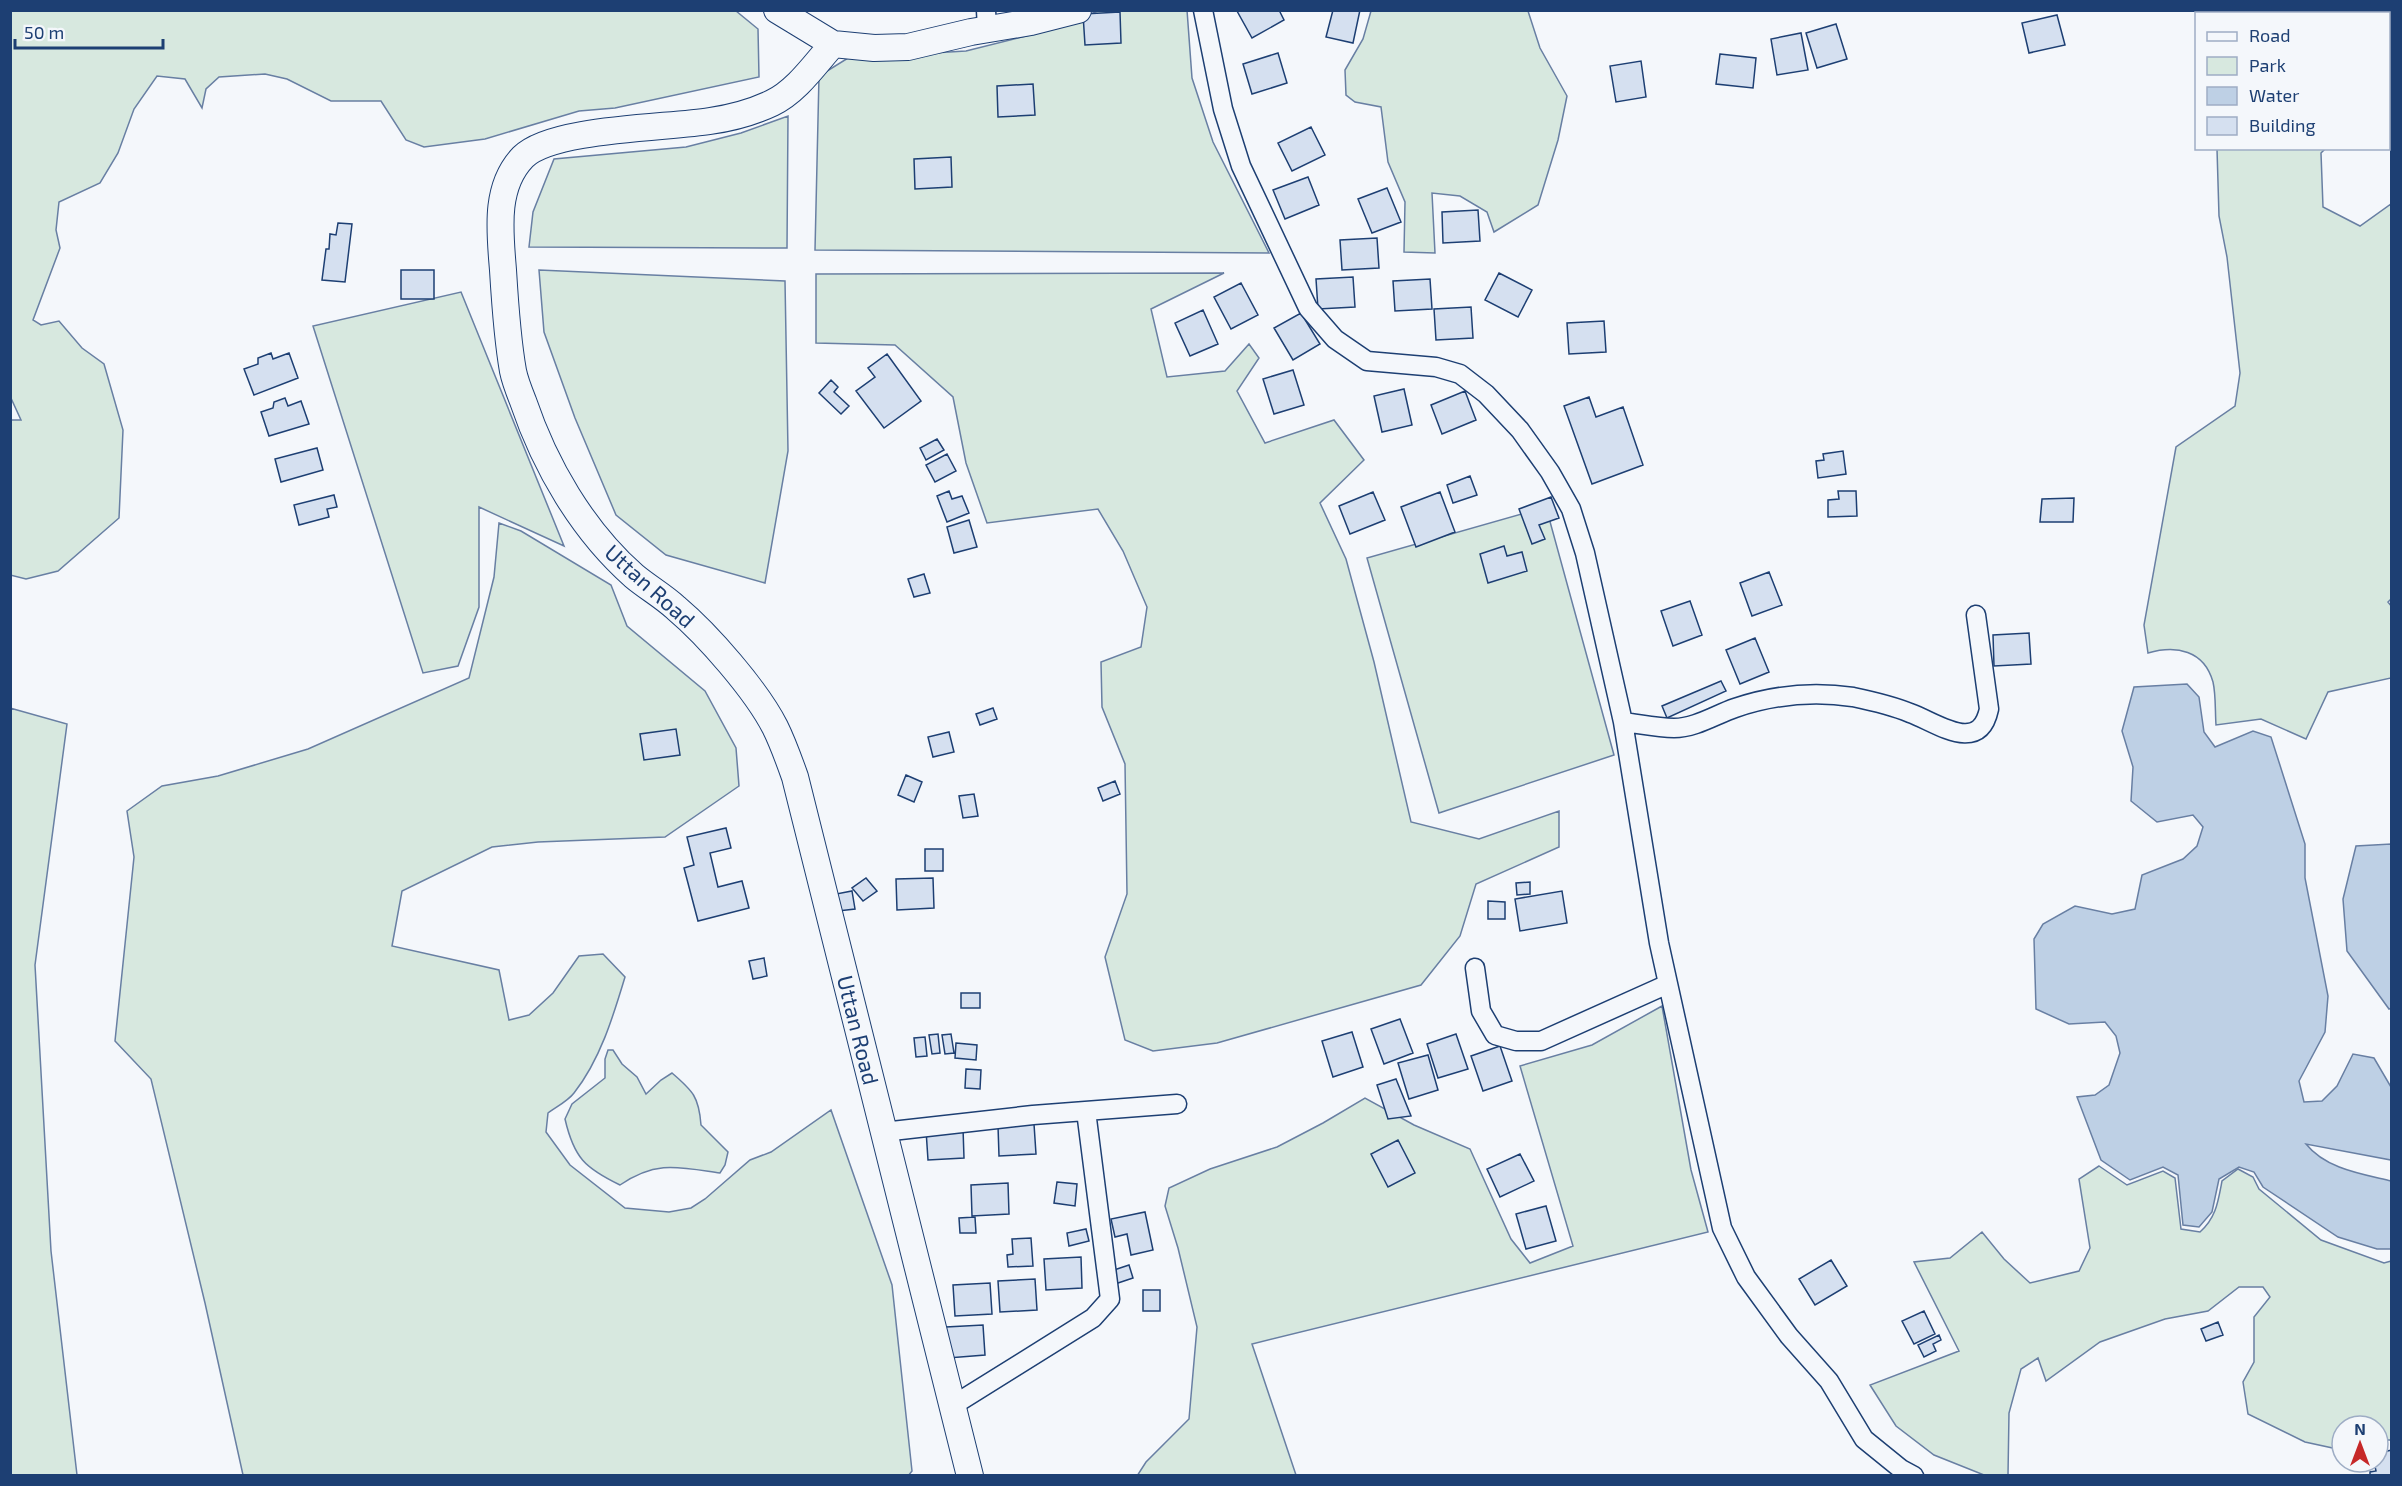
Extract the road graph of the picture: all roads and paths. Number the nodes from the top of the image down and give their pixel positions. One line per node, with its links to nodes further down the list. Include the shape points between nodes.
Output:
1 (777, 10): 5 (main road)
2 (1078, 10): 4 (main road)
3 (1203, 10): 7 (street, via 1223,109 1241,166 1308,308 1335,339 1367,361 1436,367 1460,374 1486,393 1521,430 1550,472 1571,508 1585,553)
4 (986, 20): 5 (main road, via 908,47)
5 (833, 44): 12 (main road, Uttan Road, via 799,83 775,102 755,110 711,121 586,134 541,146 523,157 506,184 500,219 513,374 534,436 561,487 596,536 633,576 676,608 714,645 775,726 795,777)
6 (1976, 615): 7 (street, via 1989,709 1984,724 1974,731 1948,731 1876,701 1805,693 1768,698 1674,728)
7 (1623, 722): 9 (street)
8 (1475, 968): 9 (street, via 1481,1011 1495,1035 1515,1041 1541,1041)
9 (1668, 984): 15 (street, via 1722,1228 1746,1277 1788,1336 1829,1381 1864,1439)
10 (1177, 1104): 11 (street)
11 (1086, 1111): 12 (street); 13 (street, via 1110,1299 1093,1318)
12 (883, 1132): 13 (main road, Uttan Road)
13 (952, 1406): 14 (main road, Uttan Road)
14 (970, 1476)
15 (1914, 1476)

